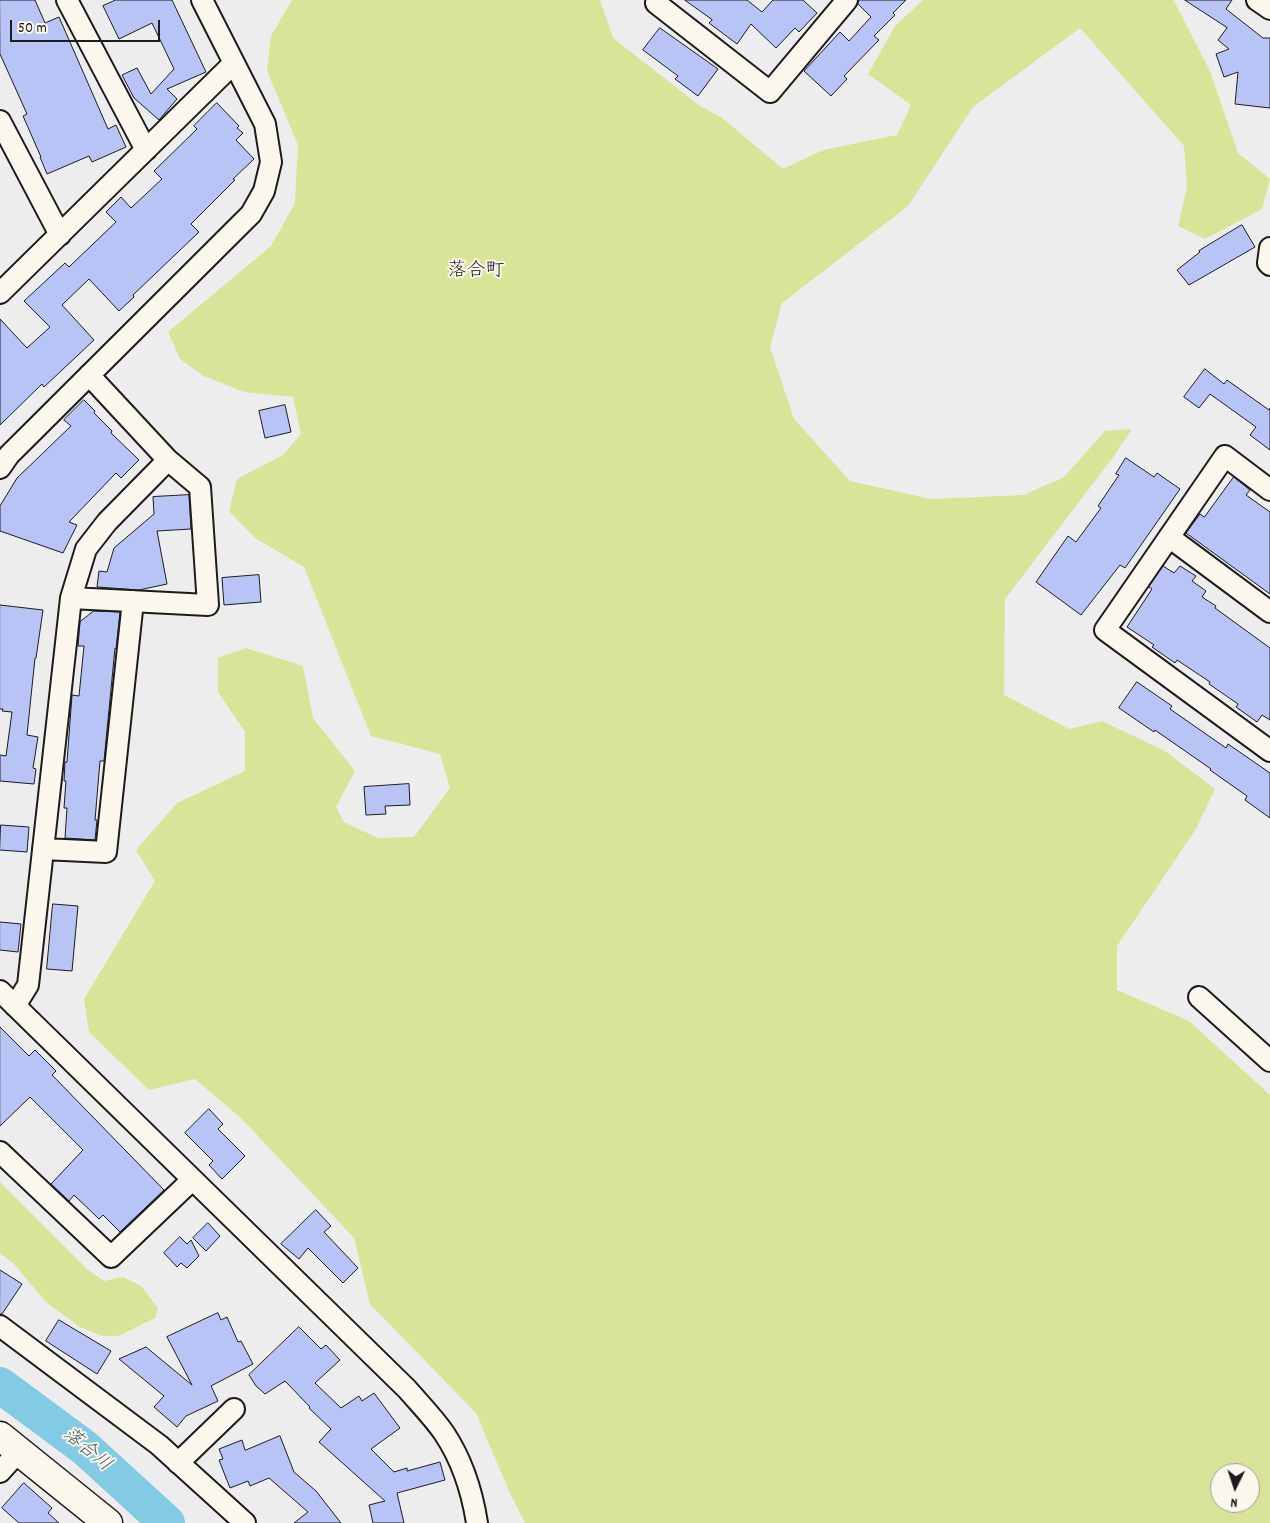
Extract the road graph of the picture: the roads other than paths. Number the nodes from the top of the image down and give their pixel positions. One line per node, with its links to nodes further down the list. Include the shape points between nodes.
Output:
1 (67, 0): 9 (street)
2 (202, 0): 7 (street)
3 (658, 0): 4 (street, via 656,3 770,92)
4 (847, 0)
5 (1257, 0): 6 (street)
6 (1270, 9)
7 (234, 63): 9 (street); 14 (street, via 265,124 271,162 264,191 251,214)
8 (0, 121): 10 (street)
9 (146, 150): 10 (street)
10 (60, 234): 13 (street)
11 (1270, 248): 12 (street)
12 (1270, 265)
13 (0, 293)
14 (90, 375): 15 (street); 16 (street, via 9,454)
15 (168, 460): 19 (street, via 107,522 86,549); 20 (street, via 200,487 208,605)
16 (0, 468)
17 (1270, 490): 18 (street, via 1225,456)
18 (1169, 537): 21 (street); 22 (street, via 1104,630)
19 (71, 598): 20 (street); 23 (street)
20 (133, 601): 23 (street, via 106,852)
21 (1270, 612)
22 (1270, 751)
23 (43, 849): 26 (street, via 28,985)
24 (0, 991): 26 (street)
25 (1199, 997): 27 (street)
26 (15, 1006): 29 (street)
27 (1270, 1060)
28 (0, 1152): 29 (street, via 111,1258)
29 (192, 1180): 37 (street, via 407,1389 444,1433 464,1471)
30 (0, 1326): 33 (street)
31 (234, 1409): 33 (street)
32 (9, 1443): 34 (street); 35 (street)
33 (178, 1463): 36 (street)
34 (0, 1472)
35 (108, 1523)
36 (245, 1523)
37 (477, 1523)

